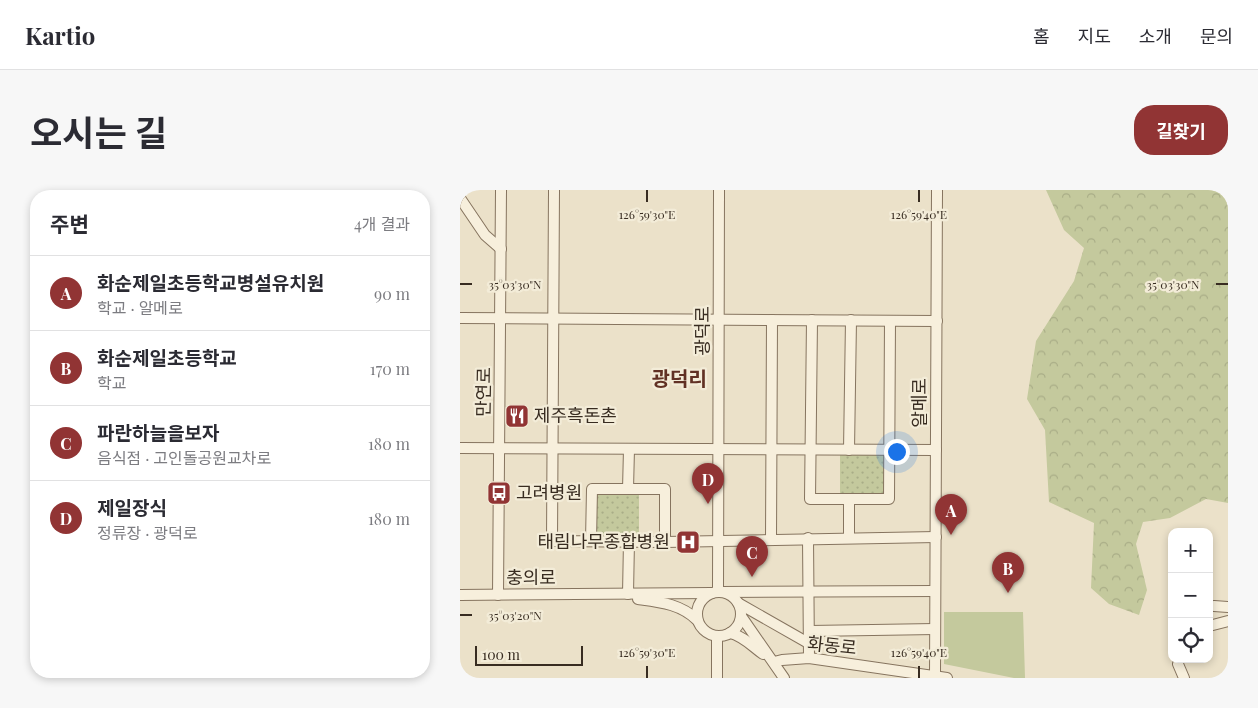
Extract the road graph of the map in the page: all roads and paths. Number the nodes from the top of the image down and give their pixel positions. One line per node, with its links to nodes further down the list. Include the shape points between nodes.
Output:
1 (501, 190): 6 (street, 만연로)
2 (554, 190): 9 (street)
3 (719, 190): 10 (street, 광덕로)
4 (937, 190): 15 (street, 알메로)
5 (462, 204): 6 (street)
6 (501, 249): 8 (street, 만연로)
7 (460, 318): 8 (street)
8 (501, 318): 9 (street); 17 (street, 만연로)
9 (554, 318): 10 (street); 18 (street)
10 (719, 320): 11 (street); 20 (street, 광덕로)
11 (772, 320): 12 (street); 21 (street)
12 (812, 320): 13 (street); 22 (street)
13 (851, 320): 14 (street); 23 (street)
14 (890, 321): 15 (street); 24 (street)
15 (937, 321): 25 (street, 알메로)
16 (460, 448): 17 (street)
17 (500, 448): 18 (street); 42 (street, 만연로)
18 (553, 448): 19 (street); 32 (street, via 552,541)
19 (629, 449): 20 (street); 26 (street)
20 (718, 449): 21 (street); 34 (street, 광덕로)
21 (771, 449): 22 (street); 31 (street)
22 (811, 450): 23 (street); 27 (street, via 810,499)
23 (849, 450): 24 (street)
24 (889, 450): 25 (street); 27 (street, via 889,498)
25 (936, 450): 28 (street, 알메로)
26 (628, 490): 32 (street, via 592,489); 35 (street, via 665,489)
27 (849, 499): 30 (street)
28 (936, 537): 30 (street); 36 (street, 알메로)
29 (808, 538): 30 (street); 31 (street); 37 (street)
30 (849, 538)
31 (771, 539): 34 (street)
32 (591, 541): 33 (street)
33 (629, 541): 35 (street); 40 (street)
34 (718, 541): 35 (street); 38 (street, 광덕로)
35 (665, 542)
36 (935, 591): 37 (street, 충의로); 51 (street, 알메로)
37 (809, 592): 38 (street, 충의로); 52 (street)
38 (717, 593): 40 (street, 충의로); 43 (street, via 729,594); 48 (street, via 701,601)
39 (602, 594): 40 (street, 충의로); 42 (street, 충의로); 48 (street, 충의로, via 667,604 689,612)
40 (628, 594)
41 (460, 595): 42 (street, 충의로)
42 (498, 595)
43 (738, 603): 46 (street); 47 (street)
44 (1214, 606): 45 (street)
45 (1228, 607)
46 (741, 616): 53 (street, via 736,629); 54 (street)
47 (765, 618): 54 (street, via 755,624); 56 (street)
48 (697, 620): 55 (street, via 705,631)
49 (1228, 621): 50 (street)
50 (1213, 625)
51 (935, 629): 52 (street); 60 (street, 알메로)
52 (810, 631): 56 (street)
53 (730, 633): 55 (street); 58 (street)
54 (751, 633): 58 (street)
55 (717, 636): 61 (street)
56 (810, 644): 57 (street)
57 (809, 658): 58 (street, 화동로); 60 (street, 화동로)
58 (774, 662): 62 (street)
59 (1178, 664): 64 (street)
60 (935, 676): 63 (street, 화동로)
61 (717, 678)
62 (784, 678)
63 (947, 678)
64 (1184, 678)

